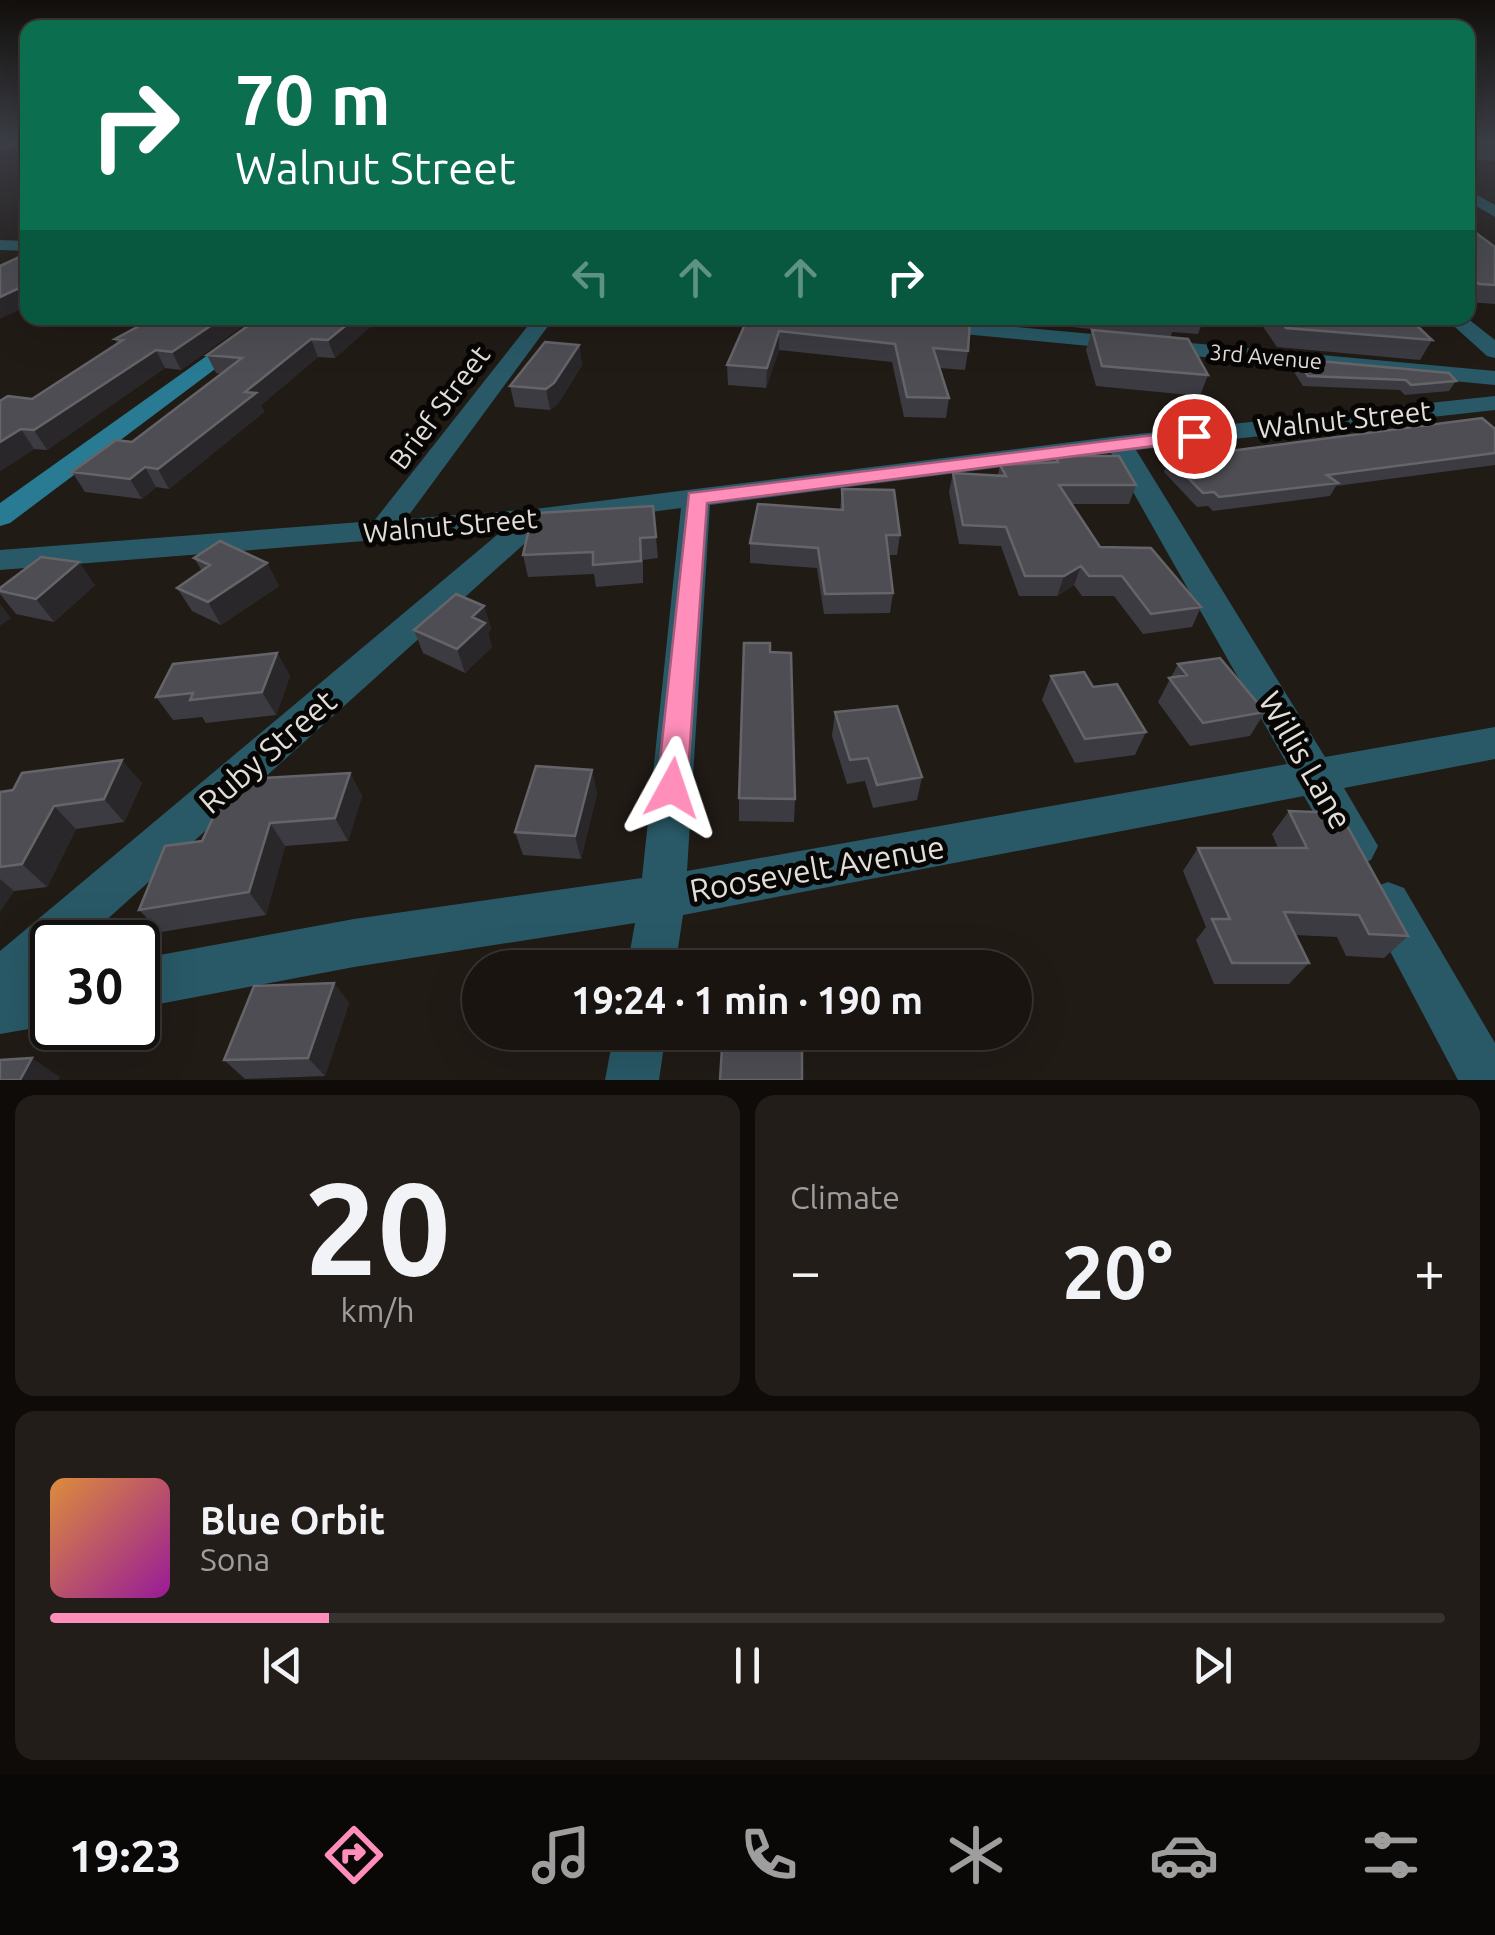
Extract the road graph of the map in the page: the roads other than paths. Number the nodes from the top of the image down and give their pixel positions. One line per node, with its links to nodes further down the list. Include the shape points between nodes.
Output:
1 (263, 325): 10 (street)
2 (539, 325): 12 (street, Brief Street)
3 (933, 325): 6 (street, 3rd Avenue)
4 (1463, 325): 5 (street)
5 (1495, 352)
6 (1495, 378)
7 (1495, 403): 8 (street, Walnut Street)
8 (1119, 444): 9 (street, Walnut Street); 15 (street, Willis Lane)
9 (696, 498): 11 (street, Walnut Street); 16 (street)
10 (0, 516)
11 (535, 518): 12 (street, Walnut Street); 19 (street, Ruby Street)
12 (381, 532): 13 (street, Walnut Street)
13 (0, 560)
14 (1495, 743): 15 (street, Roosevelt Avenue)
15 (1318, 776): 16 (street, Roosevelt Avenue); 24 (street, Willis Lane)
16 (663, 897): 17 (street); 18 (street, Roosevelt Avenue)
17 (654, 950)
18 (160, 980)
19 (0, 984)
20 (30, 1004): 21 (street)
21 (0, 1010)
22 (637, 1050): 23 (street)
23 (632, 1080)
24 (1487, 1080)

